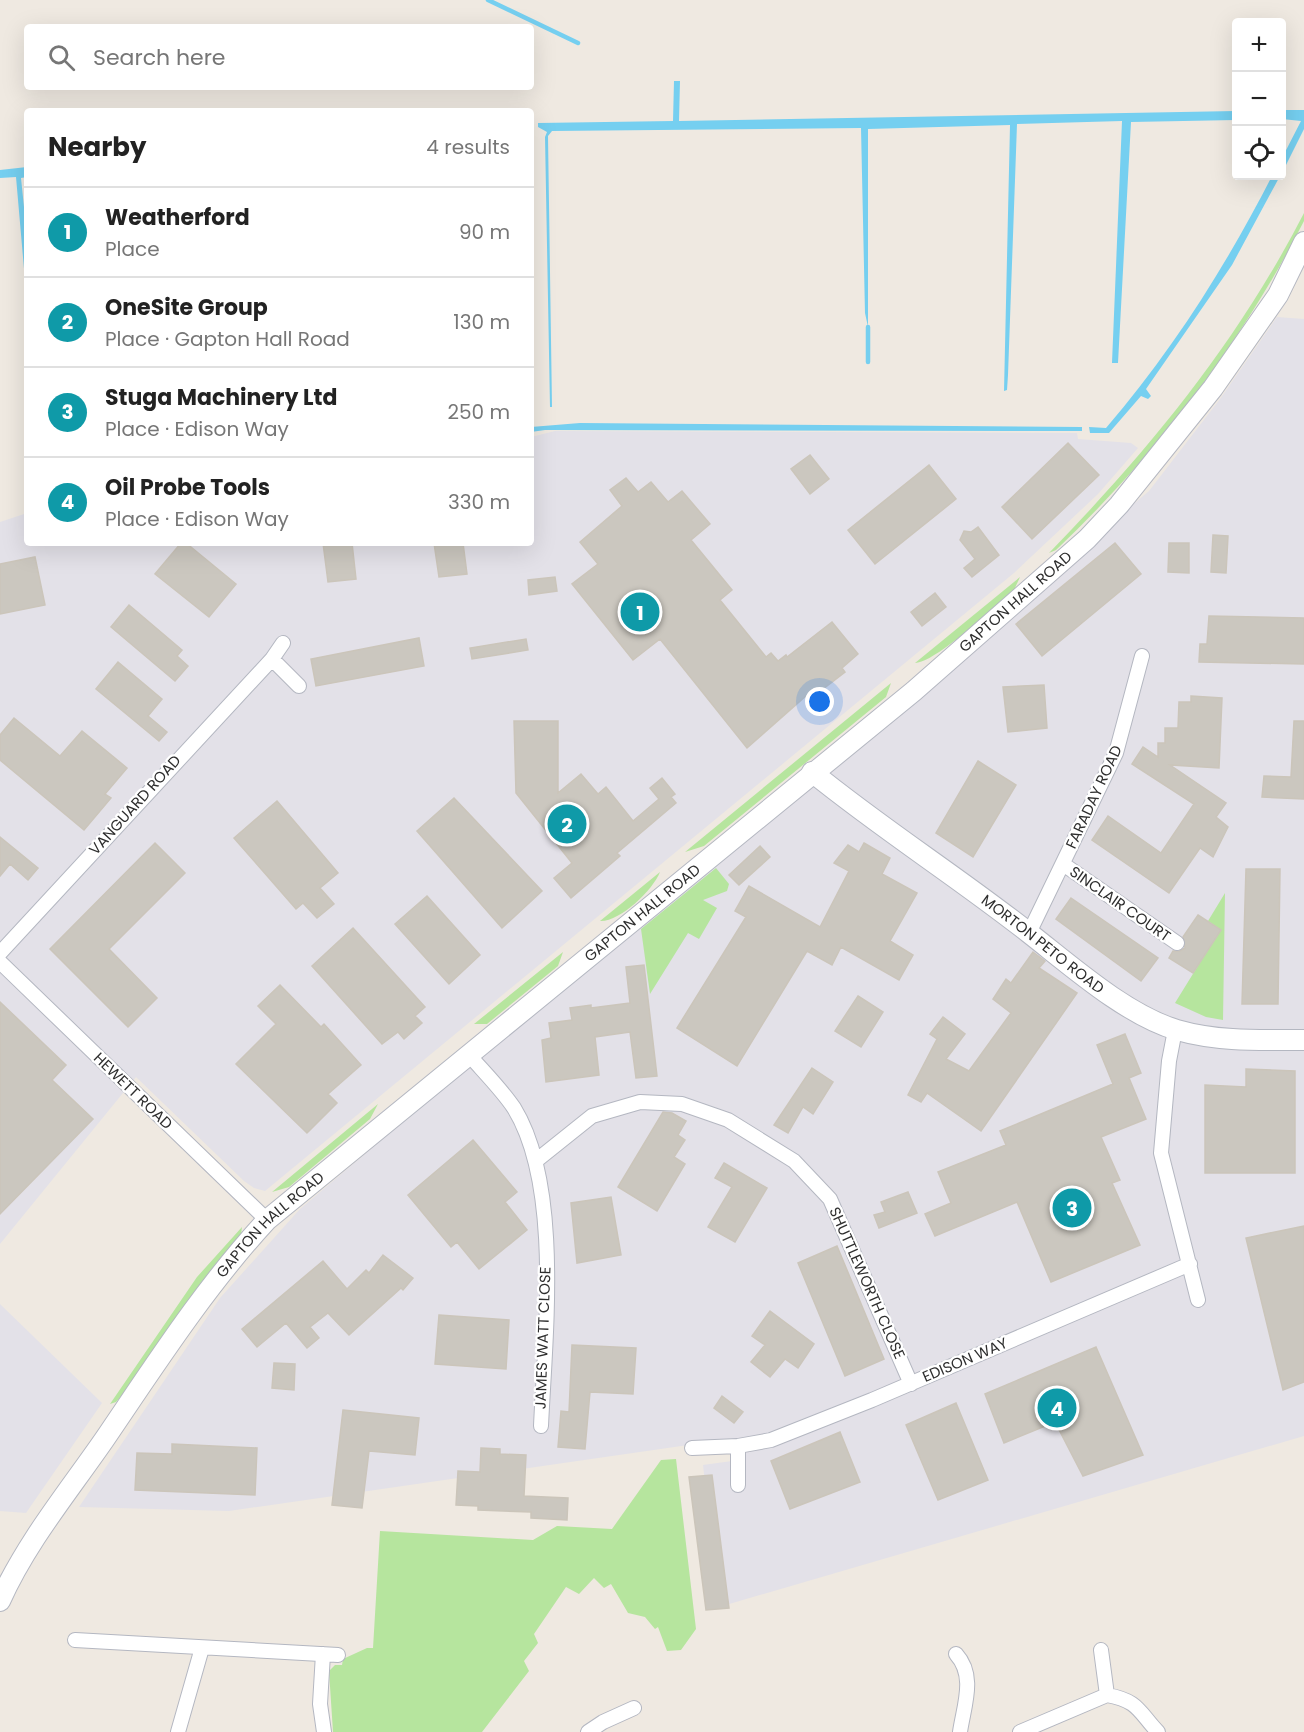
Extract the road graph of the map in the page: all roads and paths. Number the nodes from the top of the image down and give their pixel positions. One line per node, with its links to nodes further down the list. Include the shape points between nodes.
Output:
1 (1304, 242): 6 (street, GAPTON HALL ROAD, via 1278,295 1213,388 1088,539 921,685)
2 (283, 643): 4 (street, VANGUARD ROAD)
3 (1143, 656): 7 (street, FARADAY ROAD, via 1116,753)
4 (272, 659): 5 (street); 10 (street, VANGUARD ROAD)
5 (299, 686)
6 (812, 772): 8 (street, MORTON PETO ROAD, via 864,815); 14 (street, GAPTON HALL ROAD)
7 (1063, 864): 8 (street, FARADAY ROAD); 9 (street, SINCLAIR COURT)
8 (1029, 933): 12 (street, MORTON PETO ROAD, via 1105,992)
9 (1177, 943)
10 (0, 953)
11 (0, 962): 16 (street, HEWETT ROAD)
12 (1175, 1029): 13 (street, MORTON PETO ROAD, via 1218,1039); 17 (street, via 1161,1153)
13 (1304, 1040)
14 (470, 1056): 15 (street, JAMES WATT CLOSE, via 513,1108); 16 (street, GAPTON HALL ROAD)
15 (537, 1160): 19 (street, SHUTTLEWORTH CLOSE, via 592,1116 640,1102 682,1104 728,1120 794,1161 830,1199); 20 (street, JAMES WATT CLOSE, via 548,1285)
16 (267, 1220): 24 (street, GAPTON HALL ROAD, via 230,1260 118,1419 29,1548)
17 (1190, 1264): 18 (street); 19 (street, EDISON WAY)
18 (1198, 1300)
19 (911, 1384): 21 (street, EDISON WAY, via 771,1440)
20 (541, 1426)
21 (738, 1446): 22 (street, EDISON WAY); 23 (street)
22 (692, 1448)
23 (738, 1485)
24 (0, 1600)
25 (75, 1640): 26 (street)
26 (202, 1648): 28 (street); 33 (street)
27 (1101, 1650): 31 (street)
28 (323, 1654): 30 (street); 34 (street)
29 (956, 1654): 36 (street, via 965,1664 968,1681)
30 (338, 1655)
31 (1107, 1695): 37 (street); 38 (street, via 1127,1699)
32 (634, 1708): 35 (street)
33 (178, 1732)
34 (320, 1732)
35 (588, 1732)
36 (960, 1732)
37 (1020, 1732)
38 (1158, 1732)

